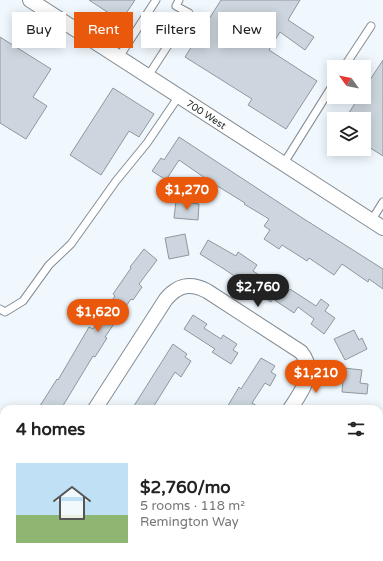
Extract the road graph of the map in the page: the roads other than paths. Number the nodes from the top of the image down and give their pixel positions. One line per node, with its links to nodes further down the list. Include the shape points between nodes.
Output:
1 (156, 0): 5 (lane)
2 (179, 0): 7 (lane, via 176,6 189,13)
3 (37, 2): 5 (street, 700 West)
4 (371, 26): 6 (lane)
5 (119, 58): 7 (street, 700 West)
6 (349, 60)
7 (148, 76): 9 (street, 700 West)
8 (327, 94): 10 (lane)
9 (179, 96): 10 (street, 700 West); 13 (lane, via 148,143 71,244 49,265 23,301 5,312)
10 (284, 163): 12 (street, 700 West)
11 (383, 202): 12 (lane)
12 (377, 224)
13 (0, 309)
14 (98, 405): 15 (street, via 166,299 175,290 192,286 207,291 301,352 307,362 307,380)
15 (293, 405)

